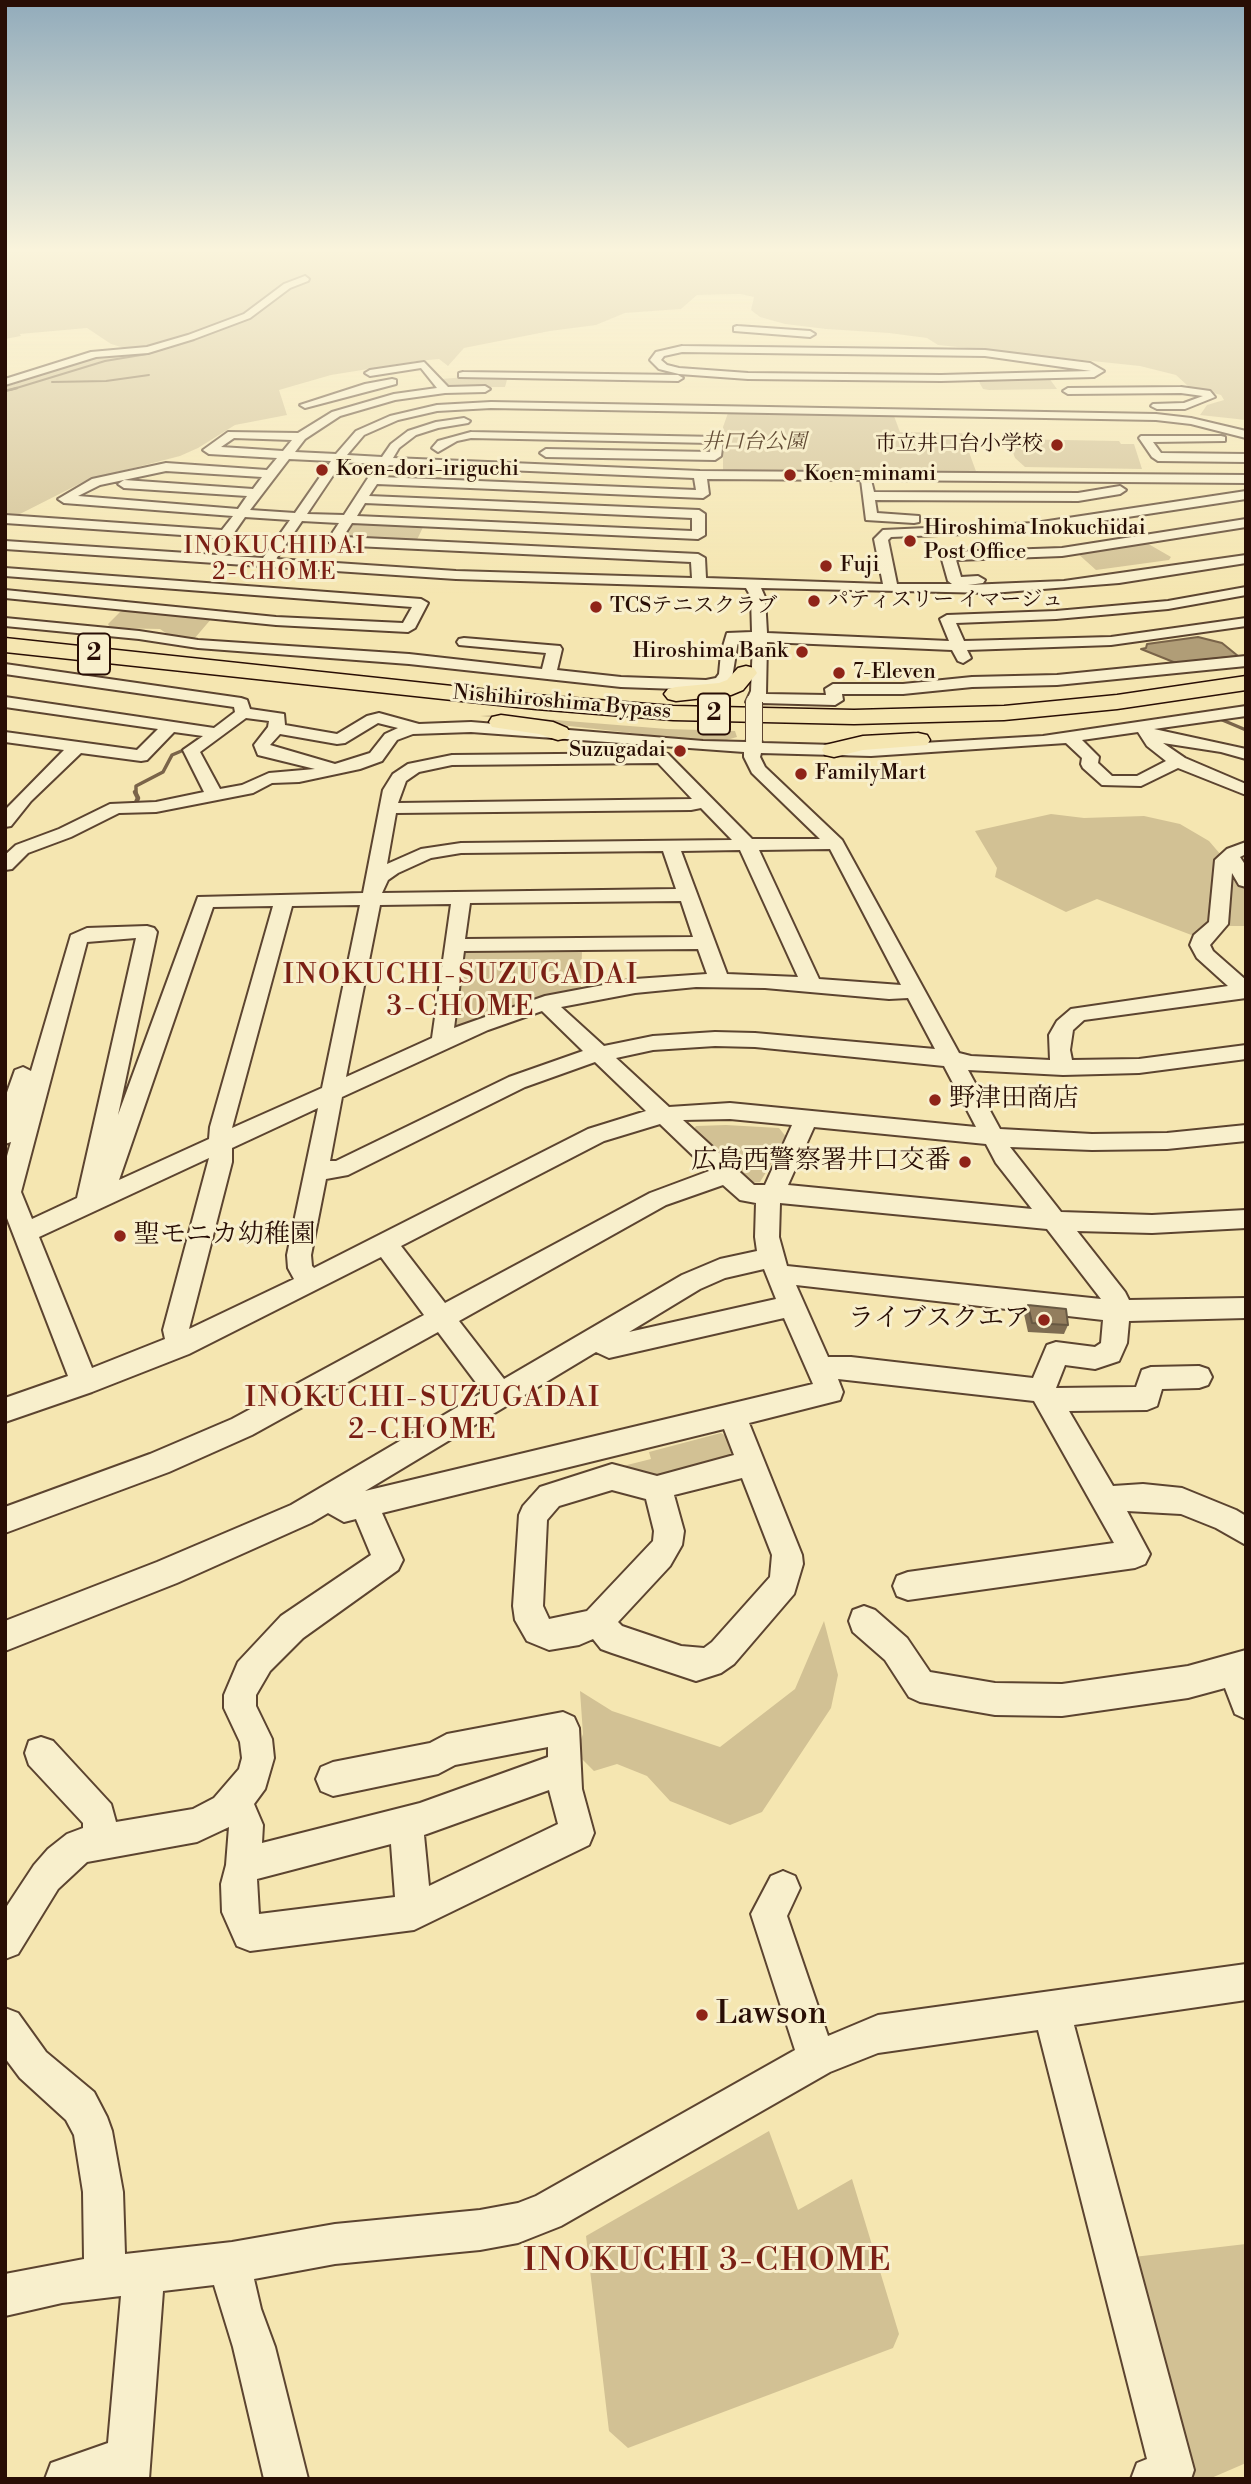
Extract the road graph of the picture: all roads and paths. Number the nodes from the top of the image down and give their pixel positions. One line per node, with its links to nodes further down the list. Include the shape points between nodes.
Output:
1 (63, 364): 9 (street)
2 (657, 364): 10 (street)
3 (1072, 364): 7 (street, via 1099,370 1094,374)
4 (356, 375): 8 (street, via 424,365)
5 (560, 376): 8 (street); 13 (street); 16 (street, via 706,378)
6 (795, 376): 7 (street); 10 (street); 18 (street, via 802,406)
7 (971, 377): 18 (street)
8 (423, 378): 12 (street); 19 (street, via 369,386)
9 (5, 382)
10 (749, 384): 23 (street)
11 (316, 390): 19 (street, via 296,403)
12 (445, 390): 13 (street); 17 (street)
13 (559, 390): 20 (street)
14 (1056, 391): 15 (street)
15 (1082, 391): 21 (street); 21 (street, via 1181,390 1210,397 1185,406)
16 (707, 392)
17 (394, 397): 24 (street); 25 (street)
18 (985, 401): 21 (street)
19 (305, 405): 25 (street)
20 (555, 406): 22 (street); 24 (street, via 463,406); 29 (street)
21 (1091, 406)
22 (719, 410): 23 (street); 28 (street)
23 (753, 410): 30 (street, via 1156,417)
24 (415, 412): 27 (street); 39 (street, via 360,433)
25 (336, 414): 31 (street)
26 (483, 421): 27 (street)
27 (436, 425): 33 (street, via 412,433)
28 (719, 425)
29 (548, 436): 32 (street); 34 (street, via 471,435)
30 (1246, 436): 38 (street, via 1145,438 1158,457)
31 (301, 437): 37 (street); 37 (street, via 232,434 209,450)
32 (639, 439): 36 (street); 36 (street, via 717,440 715,456)
33 (395, 446): 34 (street); 40 (street)
34 (427, 447): 35 (street)
35 (466, 449)
36 (635, 454): 41 (street, via 535,452)
37 (286, 455): 39 (street); 42 (street)
38 (1246, 458)
39 (339, 459): 40 (street); 64 (street)
40 (383, 461): 41 (street); 48 (street)
41 (527, 468): 43 (street); 51 (street)
42 (270, 474): 50 (street, via 166,467); 53 (street)
43 (700, 475): 44 (street); 52 (street, via 703,494)
44 (831, 477): 45 (street); 54 (street)
45 (865, 477): 46 (street); 56 (street)
46 (1068, 478): 47 (street); 57 (street)
47 (1164, 479): 49 (street); 57 (street, via 1164,483)
48 (372, 480): 51 (street); 58 (street)
49 (1246, 480)
50 (96, 482): 53 (street); 61 (street, via 64,499)
51 (520, 486): 52 (street)
52 (577, 489): 62 (street)
53 (256, 493): 63 (street)
54 (834, 494)
55 (1246, 495): 60 (street)
56 (869, 496): 57 (street); 57 (street, via 872,517 989,522 1086,514)
57 (1078, 497)
58 (359, 499): 59 (street); 66 (street)
59 (490, 505): 62 (street); 68 (street)
60 (1187, 505): 70 (street); 71 (street)
61 (146, 506): 63 (street); 69 (street)
62 (572, 508): 72 (street, via 699,514 698,535)
63 (241, 513): 64 (street); 73 (street, via 226,534)
64 (298, 517): 66 (street); 84 (street)
65 (5, 519): 69 (street)
66 (346, 520): 68 (street); 76 (street, via 334,541)
67 (1246, 523): 71 (street)
68 (482, 525): 72 (street)
69 (124, 527): 73 (street)
70 (1035, 527): 80 (street); 94 (street, via 884,534 881,539)
71 (1221, 527): 74 (street)
72 (564, 529): 79 (street)
73 (190, 532): 81 (street)
74 (1149, 540): 80 (street); 83 (street)
75 (5, 545): 78 (street)
76 (467, 547): 79 (street); 88 (street)
77 (1246, 550): 83 (street)
78 (111, 552): 81 (street); 89 (street)
79 (556, 552): 91 (street, via 698,558)
80 (1062, 552): 83 (street, via 948,556 955,581 1086,573)
81 (169, 557): 84 (street)
82 (1246, 559): 85 (street)
83 (1181, 560)
84 (266, 564): 86 (street)
85 (1217, 564): 90 (street); 93 (street)
86 (325, 568): 88 (street); 98 (street)
87 (7, 574): 89 (street)
88 (456, 575): 91 (street)
89 (86, 579): 95 (street)
90 (1246, 581)
91 (699, 584): 92 (street)
92 (752, 585): 94 (street); 108 (street, via 748,597)
93 (1034, 587): 94 (street); 102 (street)
94 (891, 589)
95 (235, 591): 98 (street); 101 (street)
96 (1246, 591): 99 (street)
97 (5, 594): 100 (street)
98 (308, 595): 105 (street, via 421,603 408,628)
99 (1168, 605): 102 (street); 106 (street)
100 (116, 607): 101 (street); 107 (street)
101 (216, 615): 105 (street)
102 (1056, 615): 112 (street, via 947,619)
103 (5, 622): 107 (street)
104 (1246, 622): 106 (street)
105 (343, 624): 113 (street)
106 (1201, 629): 109 (street)
107 (95, 630): 113 (street, via 198,644)
108 (753, 636): 112 (street); 119 (street); 120 (street, via 732,636 727,675 706,685)
109 (1111, 641): 112 (street); 118 (street)
110 (464, 642): 120 (street, via 555,649)
111 (5, 645): 116 (highway, Nishihiroshima Bypass / 2)
112 (959, 646): 122 (street)
113 (325, 653): 120 (street)
114 (5, 654): 116 (highway, Nishihiroshima Bypass / 2)
115 (1246, 661): 118 (street)
116 (175, 667): 123 (highway, Nishihiroshima Bypass / 2, via 590,707 772,716 1004,713); 124 (highway); 130 (highway, Nishihiroshima Bypass / 2, via 586,716 752,725 947,725); 139 (highway, via 334,699 544,727)
117 (5, 669): 121 (street)
118 (1166, 669): 122 (street, via 1057,680)
119 (753, 673): 124 (highway, via 723,690); 126 (street, via 749,691); 127 (street, via 782,691)
120 (548, 674)
121 (70, 678): 131 (street); 133 (street, via 241,703)
122 (972, 682): 127 (street, via 903,689 833,689)
123 (1246, 682): 127 (highway, via 1095,698)
124 (661, 694): 126 (highway)
125 (1246, 694): 130 (highway, Nishihiroshima Bypass / 2)
126 (754, 700): 127 (street); 142 (street, bridge)
127 (827, 700)
128 (5, 702): 131 (street)
129 (293, 702): 134 (street)
130 (1182, 704): 144 (highway, via 1099,719 863,743)
131 (38, 706): 135 (street); 140 (street)
132 (1246, 711): 137 (street)
133 (243, 713): 134 (street); 138 (street)
134 (277, 723): 136 (street, via 341,739 373,719); 147 (street, via 262,745 264,751)
135 (170, 727): 138 (street); 143 (street, via 141,756)
136 (417, 728): 139 (street); 147 (street, via 391,737 376,757)
137 (1144, 730): 141 (street); 145 (street); 146 (street, via 1153,743)
138 (215, 733): 149 (street, via 191,750)
139 (558, 733): 142 (street)
140 (5, 736): 143 (street)
141 (1069, 737): 144 (street, via 963,747); 146 (street, via 1108,781 1141,781)
142 (754, 744): 144 (street); 154 (street, via 753,761 758,769)
143 (77, 747): 152 (street, via 19,802)
144 (834, 750)
145 (1246, 754)
146 (1179, 762): 148 (street)
147 (332, 771): 149 (street, via 270,778 251,788)
148 (1246, 790)
149 (214, 795): 158 (street, via 156,807 116,808)
150 (705, 801): 151 (street, via 691,805); 151 (street, via 662,758 452,760 406,773 395,784); 155 (street)
151 (388, 808): 159 (street)
152 (5, 822)
153 (5, 828): 158 (street)
154 (836, 844): 155 (street); 172 (street)
155 (747, 845): 156 (street); 170 (street)
156 (670, 846): 157 (street); 164 (street)
157 (461, 848): 159 (street); 163 (street, via 403,861 381,877)
158 (22, 849): 161 (street)
159 (380, 850): 163 (street)
160 (1238, 852): 162 (street); 171 (street, via 1224,860 1218,924 1199,945)
161 (5, 865)
162 (1246, 881)
163 (372, 895): 165 (street); 166 (street); 180 (street)
164 (687, 895): 165 (street); 167 (street)
165 (461, 898): 168 (street)
166 (284, 900): 186 (street, via 221,1127); 189 (street, via 205,901 106,1182)
167 (705, 943): 168 (street); 169 (street)
168 (455, 945): 174 (street)
169 (719, 980): 170 (street); 173 (street, via 635,986)
170 (812, 985): 172 (street)
171 (1245, 990): 178 (street, via 1078,1014 1060,1035)
172 (914, 991): 177 (street)
173 (545, 1003): 174 (street); 176 (street)
174 (442, 1042): 180 (street)
175 (1246, 1052): 178 (street, via 1139,1066)
176 (599, 1054): 177 (street, via 653,1044 735,1039); 181 (street); 187 (street, via 530,1076 340,1168)
177 (951, 1060): 178 (street); 185 (street)
178 (1063, 1068)
179 (23, 1075): 184 (street)
180 (332, 1091): 186 (street); 187 (street)
181 (665, 1115): 182 (street, via 730,1111); 188 (street); 195 (street, via 596,1135)
182 (804, 1118): 185 (street); 190 (street)
183 (1246, 1133): 185 (street, via 1117,1143)
184 (5, 1136)
185 (991, 1136): 193 (street)
186 (221, 1142): 189 (street); 203 (street, via 220,1162 176,1330)
187 (316, 1171): 197 (street, via 299,1255 300,1268)
188 (725, 1175): 190 (street, via 748,1194); 201 (street, via 658,1199)
189 (111, 1192): 191 (street)
190 (770, 1194): 193 (street); 196 (street, via 766,1221)
191 (89, 1203): 194 (street); 194 (street, via 147,932 87,934 78,939 9,1192)
192 (1246, 1219): 193 (street, via 1152,1224)
193 (1052, 1221): 200 (street, via 1116,1299)
194 (24, 1233): 206 (street)
195 (385, 1244): 197 (street); 201 (street)
196 (775, 1268): 198 (street); 200 (street, via 794,1275); 202 (street, via 740,1264 703,1275)
197 (310, 1282): 203 (street)
198 (791, 1306): 202 (street, via 609,1346); 204 (street)
199 (1246, 1308): 200 (street)
200 (1117, 1311): 208 (street, via 1110,1353 1095,1358 1056,1353)
201 (441, 1318): 207 (street); 216 (street, via 242,1427)
202 (597, 1336): 207 (street)
203 (180, 1346): 206 (street)
204 (819, 1368): 208 (street, via 851,1368); 210 (street, via 830,1392)
205 (1199, 1377): 208 (street, via 1151,1378 1147,1398)
206 (83, 1384): 209 (street)
207 (500, 1394): 213 (street)
208 (1045, 1395): 214 (street)
209 (5, 1410)
210 (732, 1415): 211 (street); 215 (street)
211 (751, 1463): 212 (street); 220 (street, via 787,1555 787,1573 783,1584 723,1653 710,1662 681,1662 612,1638)
212 (658, 1489): 220 (street, via 668,1520 667,1545); 220 (street, via 612,1477 550,1496 533,1515 530,1620 549,1635)
213 (330, 1497): 215 (street, via 344,1509); 221 (street, via 232,1545)
214 (1105, 1499): 217 (street, via 1182,1501 1226,1518); 218 (street, via 1135,1554)
215 (364, 1504): 227 (street, via 388,1560 292,1627 249,1673 240,1708 256,1739 258,1758 253,1777)
216 (5, 1520)
217 (1246, 1532)
218 (908, 1586)
219 (864, 1621): 222 (street, via 896,1649 920,1685 954,1694 1062,1700 1188,1682)
220 (598, 1622)
221 (5, 1636)
222 (1240, 1669): 223 (street)
223 (1246, 1703)
224 (41, 1753): 229 (street, via 99,1816)
225 (565, 1772): 226 (street, via 563,1728); 228 (street); 232 (street, via 578,1833)
226 (333, 1779)
227 (236, 1801): 229 (street, via 197,1825); 230 (street, via 246,1825)
228 (406, 1824): 230 (street); 232 (street)
229 (101, 1840): 233 (street, via 79,1846 60,1861)
230 (243, 1865): 232 (street, via 237,1884 240,1912 250,1933)
231 (783, 1888): 237 (street, via 769,1914)
232 (414, 1912)
233 (10, 1920)
234 (1246, 1982): 235 (street)
235 (1052, 2011): 237 (street, via 878,2034); 244 (street, via 1172,2470)
236 (5, 2026): 239 (street, via 33,2065 80,2106 90,2124)
237 (817, 2059): 238 (street, via 536,2217 480,2230 335,2244)
238 (232, 2262): 239 (street); 243 (street, via 240,2309 254,2347)
239 (125, 2274): 240 (street); 241 (street)
240 (5, 2295)
241 (128, 2468): 242 (street)
242 (67, 2479)
243 (286, 2479)
244 (1153, 2479)

